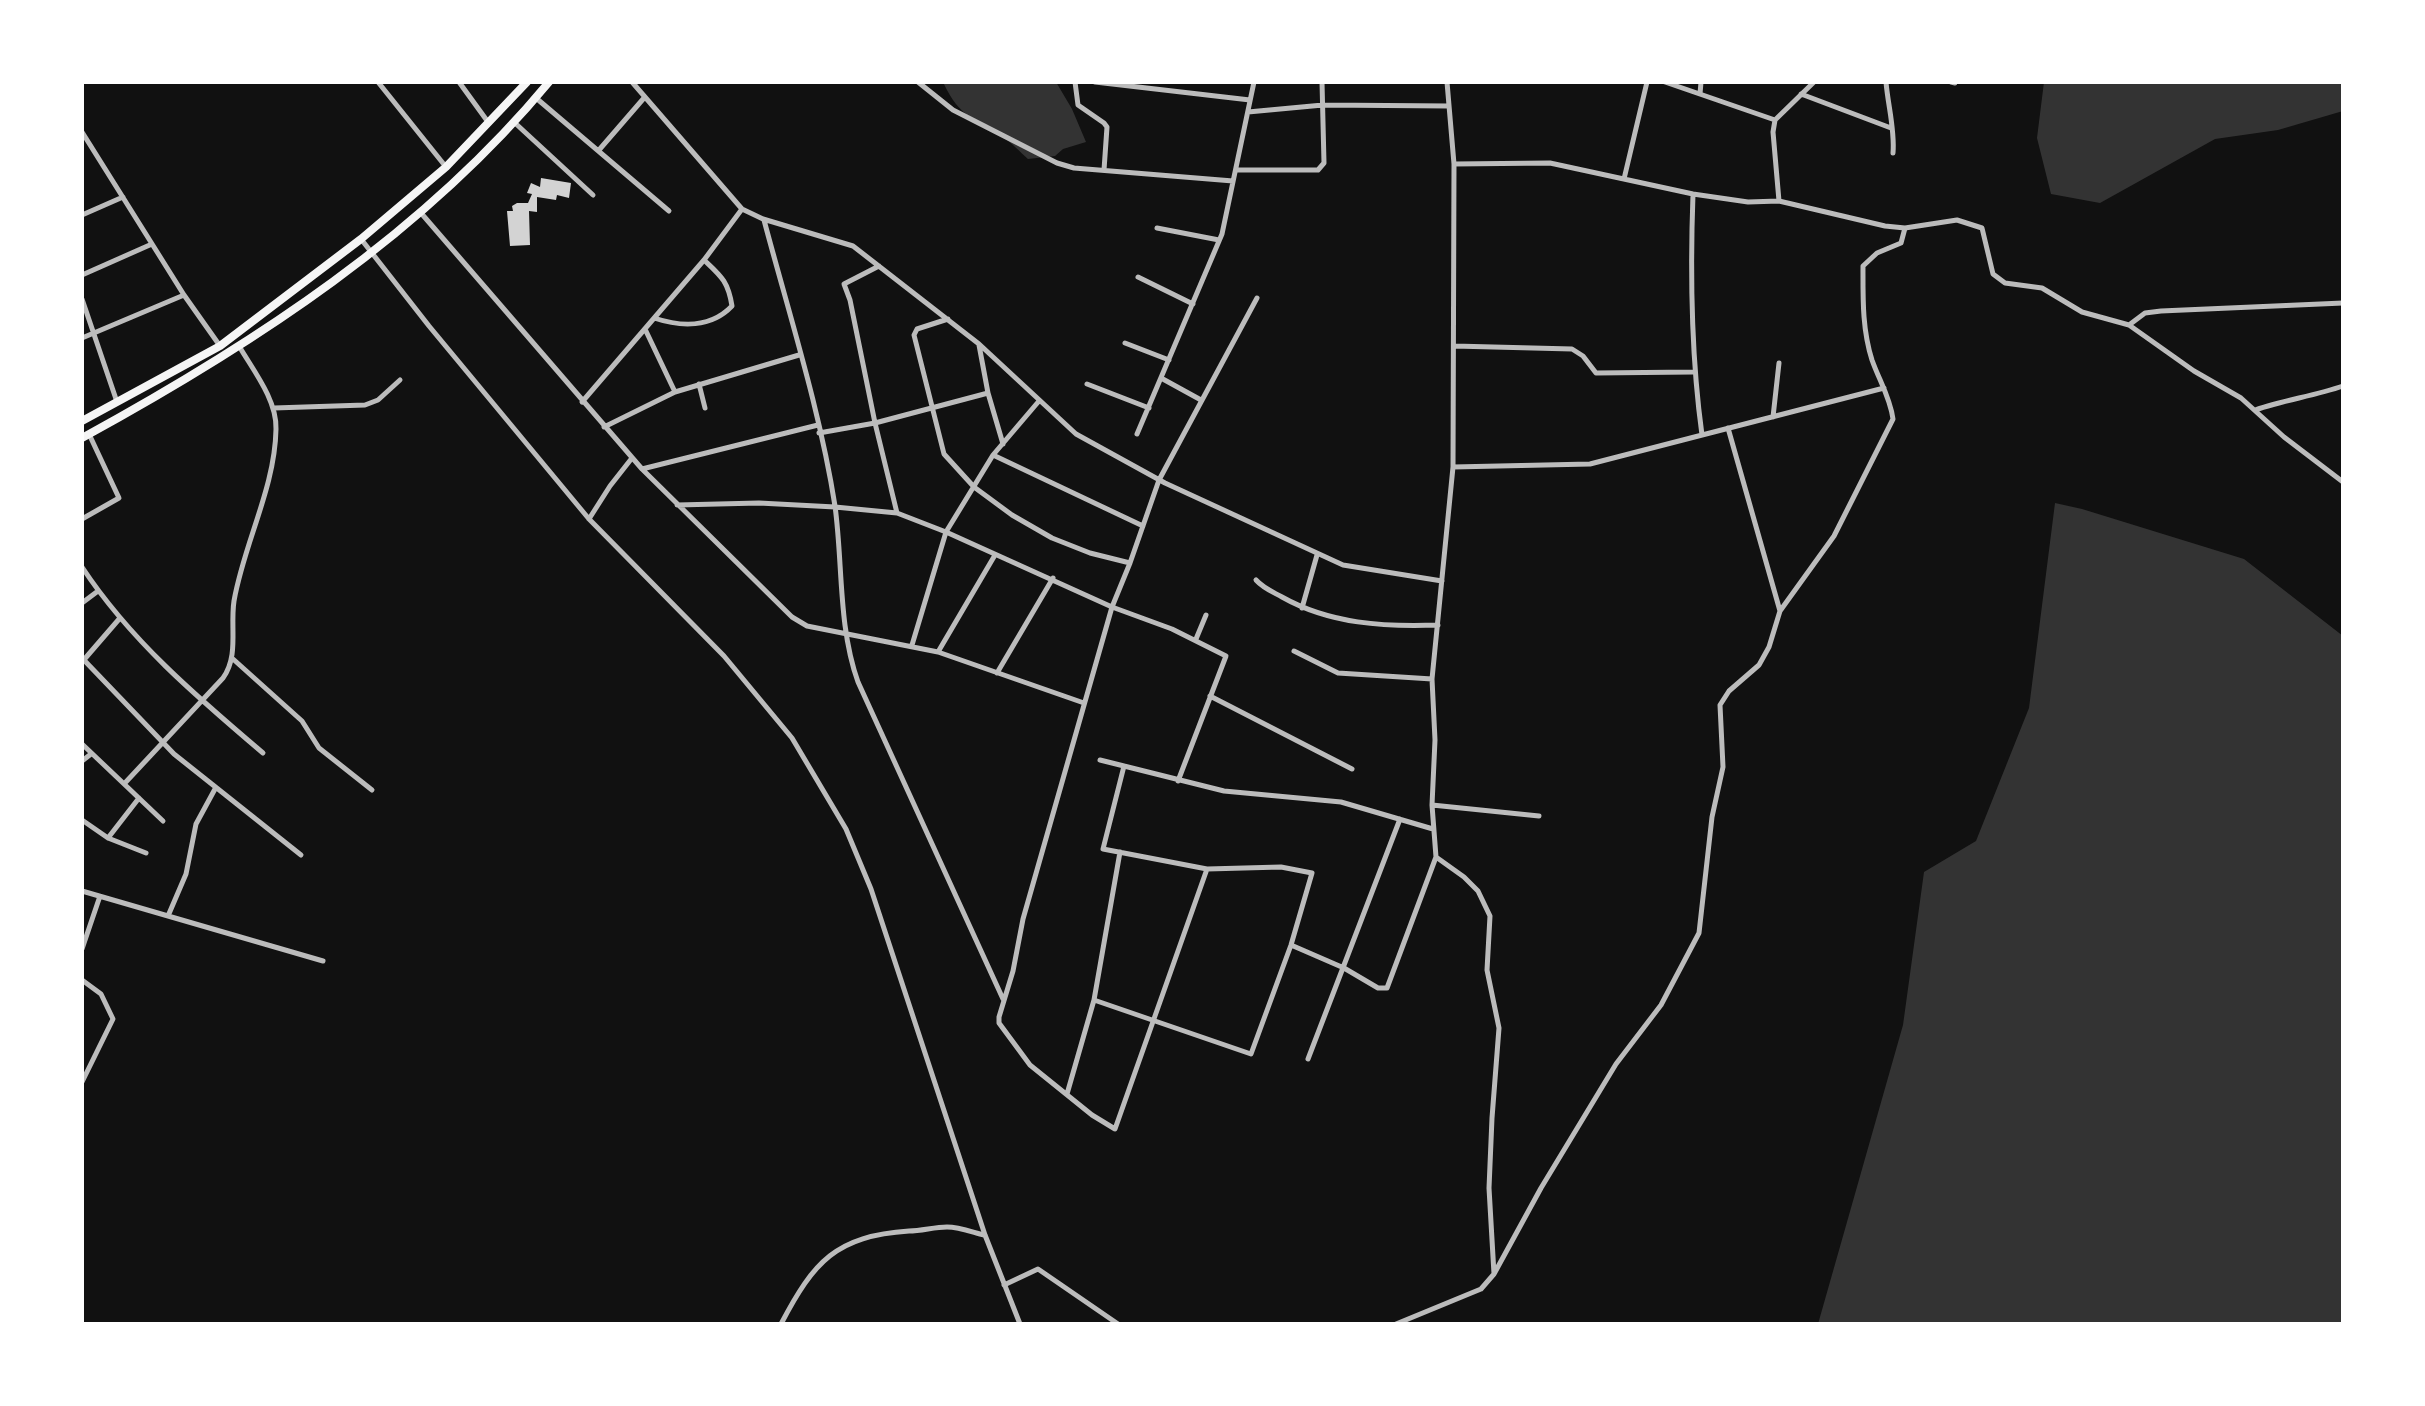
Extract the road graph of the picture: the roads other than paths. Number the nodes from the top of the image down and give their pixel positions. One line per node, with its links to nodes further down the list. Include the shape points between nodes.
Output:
1 (378, 82): 33 (street)
2 (459, 82): 26 (street)
3 (527, 82): 26 (main road)
4 (549, 82): 19 (main road)
5 (632, 82): 20 (street)
6 (918, 82): 34 (street, via 953,110 1057,163)
7 (1075, 82): 34 (street, via 1078,105 1107,127)
8 (1095, 82): 21 (street)
9 (1254, 82): 21 (street)
10 (1322, 82): 22 (street)
11 (1447, 82): 23 (street)
12 (1647, 82): 36 (street)
13 (1665, 82): 17 (street)
14 (1701, 82): 17 (street)
15 (1814, 82): 18 (street)
16 (1886, 82): 28 (street)
17 (1700, 94): 25 (street)
18 (1801, 94): 25 (street); 28 (street)
19 (536, 98): 27 (main road); 30 (street)
20 (644, 98): 30 (street); 42 (street)
21 (1250, 100): 24 (street)
22 (1323, 105): 23 (street); 24 (street); 35 (street, via 1324,163 1318,170)
23 (1449, 106): 32 (street)
24 (1248, 112): 35 (street)
25 (1775, 120): 41 (street)
26 (489, 122): 33 (main road)
27 (515, 123): 39 (street); 44 (main road)
28 (1891, 128): 31 (street)
29 (82, 132): 40 (street)
30 (599, 150): 43 (street)
31 (1893, 153)
32 (1454, 164): 36 (street, via 1550,163); 72 (street)
33 (446, 167): 49 (main road)
34 (1104, 170): 37 (street)
35 (1236, 170): 37 (street)
36 (1624, 179): 38 (street)
37 (1233, 181): 50 (street)
38 (1693, 194): 41 (street); 76 (street)
39 (593, 195)
40 (123, 197): 45 (street); 51 (street)
41 (1779, 201): 48 (street)
42 (742, 209): 46 (street); 53 (street)
43 (669, 211)
44 (421, 213): 52 (main road); 88 (street)
45 (82, 215)
46 (763, 219): 54 (street, via 853,246); 73 (street)
47 (1157, 228): 50 (street)
48 (1905, 228): 64 (street, via 1957,220 1982,228 1993,274 2005,283 2042,288 2082,312); 82 (street, via 1901,243 1863,266 1863,319)
49 (361, 239): 52 (street); 70 (main road)
50 (1219, 240): 61 (street)
51 (152, 244): 55 (street); 57 (street)
52 (370, 253): 71 (main road); 116 (street)
53 (704, 260): 62 (street); 62 (street, via 724,279 732,306 724,315 699,323 675,325)
54 (879, 266): 63 (street); 96 (street, via 844,284)
55 (82, 275)
56 (1138, 277): 61 (street)
57 (184, 295): 66 (street); 70 (street)
58 (1257, 298): 85 (street)
59 (82, 299): 66 (street)
60 (2343, 303): 64 (street, via 2161,311 2145,313)
61 (1193, 304): 74 (street)
62 (654, 318): 65 (street)
63 (949, 319): 69 (street); 89 (street, via 917,329 914,335)
64 (2129, 325): 93 (street)
65 (645, 329): 83 (street); 88 (street)
66 (93, 334): 67 (street); 87 (street)
67 (82, 338)
68 (1125, 343): 74 (street)
69 (979, 344): 84 (street); 86 (street)
70 (220, 346): 87 (main road)
71 (239, 346): 90 (street); 103 (main road)
72 (1454, 346): 76 (street, via 1572,349 1596,373); 107 (street)
73 (799, 355): 79 (street); 97 (street)
74 (1169, 360): 77 (street)
75 (1779, 363): 94 (street)
76 (1693, 372): 102 (street)
77 (1161, 378): 85 (street); 92 (street)
78 (400, 380): 90 (street, via 365,405)
79 (699, 384): 83 (street); 91 (street)
80 (1087, 384): 92 (street)
81 (2343, 386): 93 (street)
82 (1884, 388): 94 (street); 130 (street, via 1893,419 1834,536)
83 (675, 392): 98 (street)
84 (988, 393): 89 (street); 104 (street)
85 (1201, 400): 109 (street)
86 (1039, 401): 104 (street); 109 (street, via 1076,434)
87 (117, 402): 95 (main road)
88 (582, 402): 98 (street)
89 (934, 406): 96 (street); 111 (street, via 944,454)
90 (274, 408): 139 (street, via 270,473 234,601)
91 (705, 408)
92 (1149, 408): 101 (street)
93 (2255, 410): 110 (street)
94 (1773, 417): 99 (street)
95 (82, 421)
96 (875, 423): 100 (street); 114 (street)
97 (818, 425): 100 (street); 108 (street)
98 (604, 427): 106 (street)
99 (1728, 428): 102 (street); 130 (street)
100 (819, 433): 113 (street)
101 (1137, 434)
102 (1702, 435): 107 (street, via 1590,464)
103 (85, 436): 115 (street, via 119,498)
104 (1003, 444): 105 (street)
105 (993, 455): 111 (street); 117 (street)
106 (632, 458): 108 (street); 116 (street)
107 (1453, 467): 125 (street)
108 (642, 469): 112 (street)
109 (1159, 480): 117 (street); 120 (street)
110 (2343, 482)
111 (974, 487): 118 (street); 121 (street, via 1052,538)
112 (677, 505): 113 (street); 134 (street, via 792,617 807,626)
113 (835, 507): 114 (street); 134 (street)
114 (897, 513): 118 (street)
115 (82, 519)
116 (589, 519): 187 (street, via 761,700 792,738 846,829 871,889)
117 (1143, 526): 121 (street)
118 (946, 532): 119 (street); 136 (street)
119 (995, 555): 123 (street); 138 (street)
120 (1317, 555): 125 (street, via 1343,565); 129 (street)
121 (1130, 563): 128 (street)
122 (82, 567): 126 (street)
123 (1053, 578): 128 (street); 141 (street)
124 (1256, 580): 129 (street)
125 (1442, 581): 133 (street)
126 (98, 591): 127 (street); 132 (street)
127 (82, 603)
128 (1112, 607): 135 (street); 145 (street)
129 (1302, 608): 133 (street, via 1373,625)
130 (1780, 611): 188 (street, via 1759,665 1720,705 1723,767 1699,933 1661,1005 1616,1064)
131 (1206, 615): 135 (street)
132 (120, 618): 140 (street); 144 (street)
133 (1438, 625): 142 (street)
134 (845, 633): 136 (street); 179 (street, via 858,682)
135 (1196, 639): 143 (street, via 1226,656)
136 (912, 645): 138 (street)
137 (1294, 651): 142 (street, via 1338,673)
138 (938, 652): 141 (street)
139 (233, 659): 144 (street); 157 (street, via 302,721 319,748)
140 (82, 660): 146 (street)
141 (997, 673): 145 (street)
142 (1432, 679): 159 (street)
143 (1210, 696): 153 (street); 154 (street)
144 (201, 700): 146 (street); 148 (street)
145 (1084, 703): 179 (street)
146 (162, 742): 155 (street); 156 (street)
147 (82, 744): 149 (street)
148 (263, 753)
149 (91, 754): 151 (street); 155 (street)
150 (1100, 760): 152 (street)
151 (82, 761)
152 (1124, 766): 154 (street); 166 (street, via 1103,849)
153 (1352, 769)
154 (1178, 781): 161 (street, via 1247,795 1341,802)
155 (124, 784): 158 (street)
156 (215, 789): 168 (street); 173 (street, via 196,824 186,874)
157 (372, 790)
158 (139, 798): 163 (street); 165 (street)
159 (1432, 805): 160 (street); 164 (street)
160 (1539, 816)
161 (1400, 819): 164 (street); 177 (street)
162 (82, 820): 165 (street)
163 (163, 821)
164 (1433, 829): 169 (street)
165 (108, 838): 167 (street)
166 (1120, 852): 170 (street); 180 (street)
167 (146, 853)
168 (301, 855)
169 (1436, 857): 177 (street, via 1387,988); 188 (street, via 1478,891 1490,916 1487,970 1499,1028 1489,1188)
170 (1207, 869): 174 (street, via 1281,867 1312,873); 181 (street)
171 (82, 891): 172 (street)
172 (100, 896): 173 (street); 175 (street)
173 (168, 916): 176 (street)
174 (1291, 945): 177 (street); 181 (street, via 1251,1054)
175 (82, 949)
176 (323, 961)
177 (1344, 968): 182 (street)
178 (82, 980): 184 (street, via 97,989 113,1015)
179 (1004, 1000): 186 (street, via 999,1023 1030,1065)
180 (1094, 1000): 181 (street); 186 (street)
181 (1153, 1020): 186 (street, via 1115,1129)
182 (1308, 1059)
183 (82, 1064): 184 (street)
184 (89, 1068): 185 (street)
185 (82, 1082)
186 (1067, 1094)
187 (985, 1235): 189 (street); 190 (street, via 949,1227 877,1235 840,1246 819,1265)
188 (1494, 1274): 193 (street, via 1481,1289)
189 (1004, 1285): 191 (street); 192 (street, via 1038,1269)
190 (781, 1324)
191 (1020, 1324)
192 (1118, 1324)
193 (1396, 1324)

